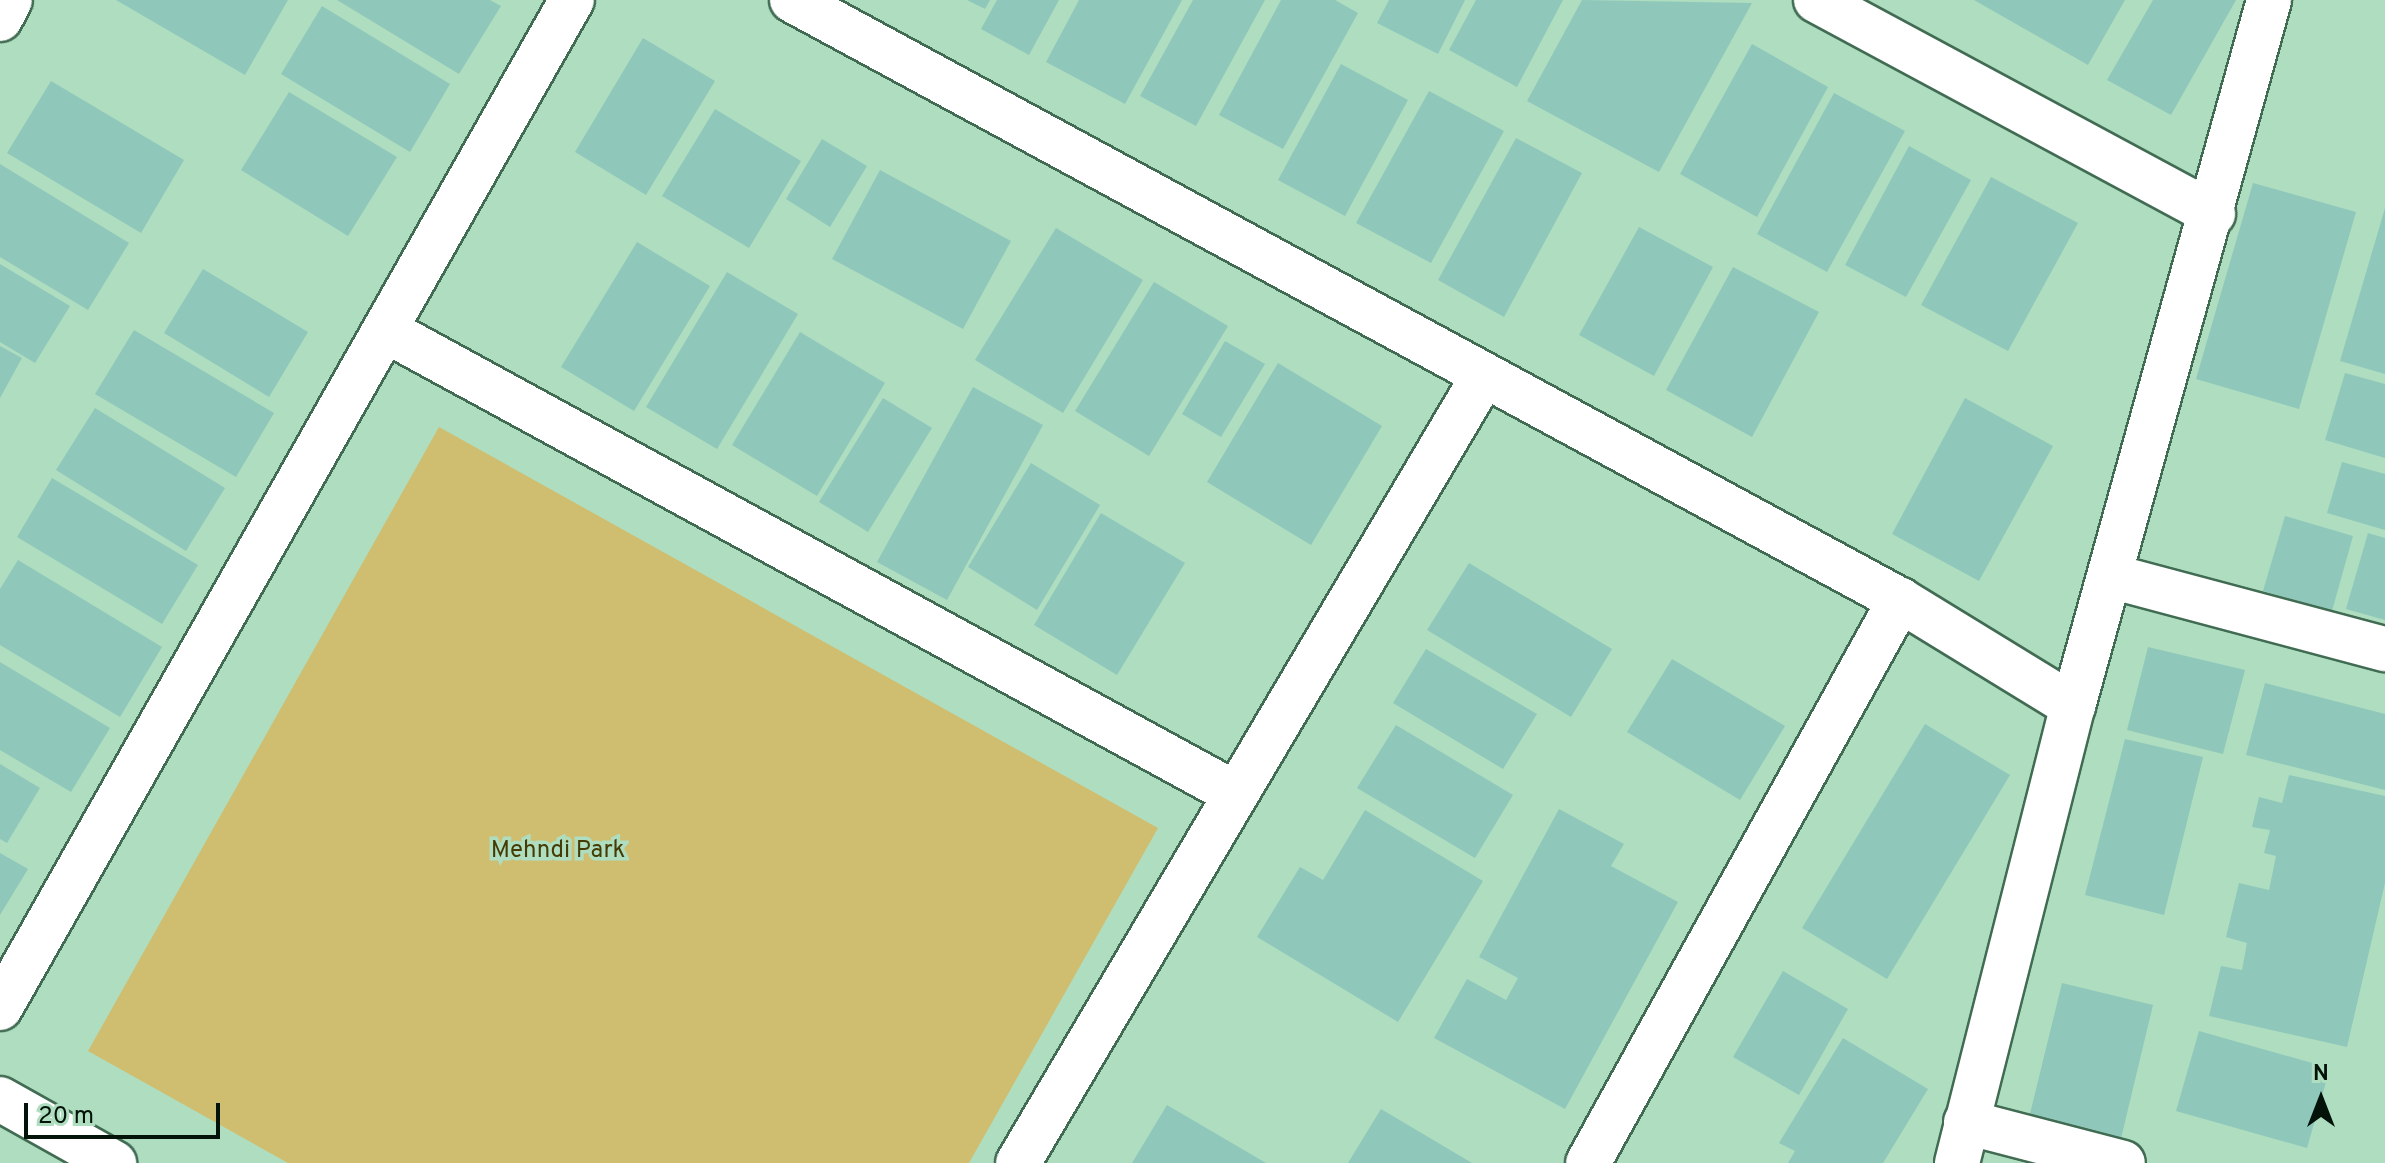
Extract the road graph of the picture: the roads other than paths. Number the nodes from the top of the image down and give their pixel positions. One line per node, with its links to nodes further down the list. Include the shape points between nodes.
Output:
1 (10, 0): 6 (street)
2 (572, 0): 8 (street)
3 (792, 0): 9 (street)
4 (1816, 0): 7 (street)
5 (2269, 0): 7 (street)
6 (0, 19)
7 (2213, 214): 10 (street)
8 (385, 330): 14 (street); 15 (street)
9 (1484, 375): 11 (street); 14 (street)
10 (2110, 576): 12 (street); 13 (street)
11 (1900, 600): 13 (street); 20 (street)
12 (2385, 649)
13 (2073, 706): 17 (street)
14 (1236, 794): 19 (street)
15 (0, 1008)
16 (0, 1099): 18 (street)
17 (1962, 1142): 21 (street)
18 (114, 1163)
19 (1018, 1163)
20 (1588, 1163)
21 (2123, 1163)

